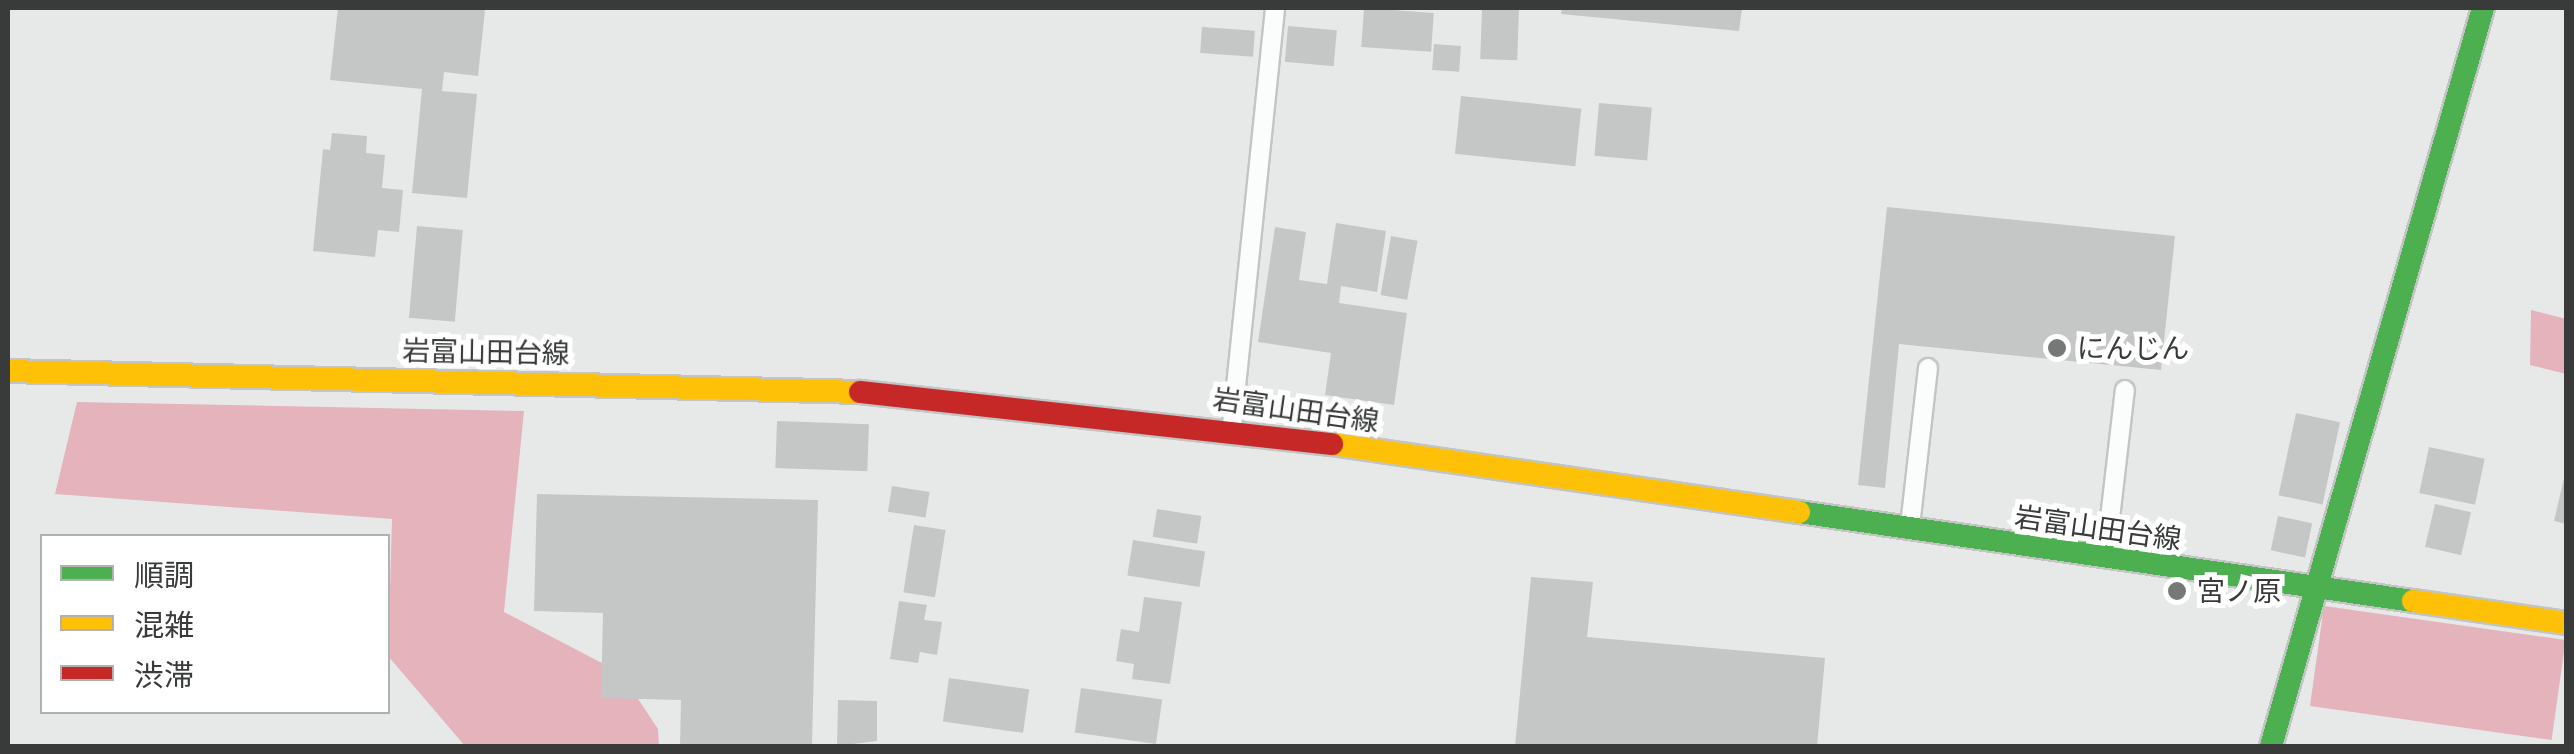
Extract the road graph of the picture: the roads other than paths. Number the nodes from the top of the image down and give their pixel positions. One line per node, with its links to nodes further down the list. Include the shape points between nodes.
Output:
1 (1275, 8): 6 (lane)
2 (2483, 8): 9 (main road)
3 (1928, 368): 7 (lane)
4 (8, 371): 6 (main road, 岩富山田台線, via 870,392)
5 (2125, 390): 8 (lane)
6 (1231, 429): 7 (main road, 岩富山田台線)
7 (1909, 532): 8 (main road, 岩富山田台線)
8 (2106, 560): 9 (main road, 岩富山田台線)
9 (2313, 589): 10 (main road, 岩富山田台線); 11 (main road)
10 (2566, 623)
11 (2270, 746)

